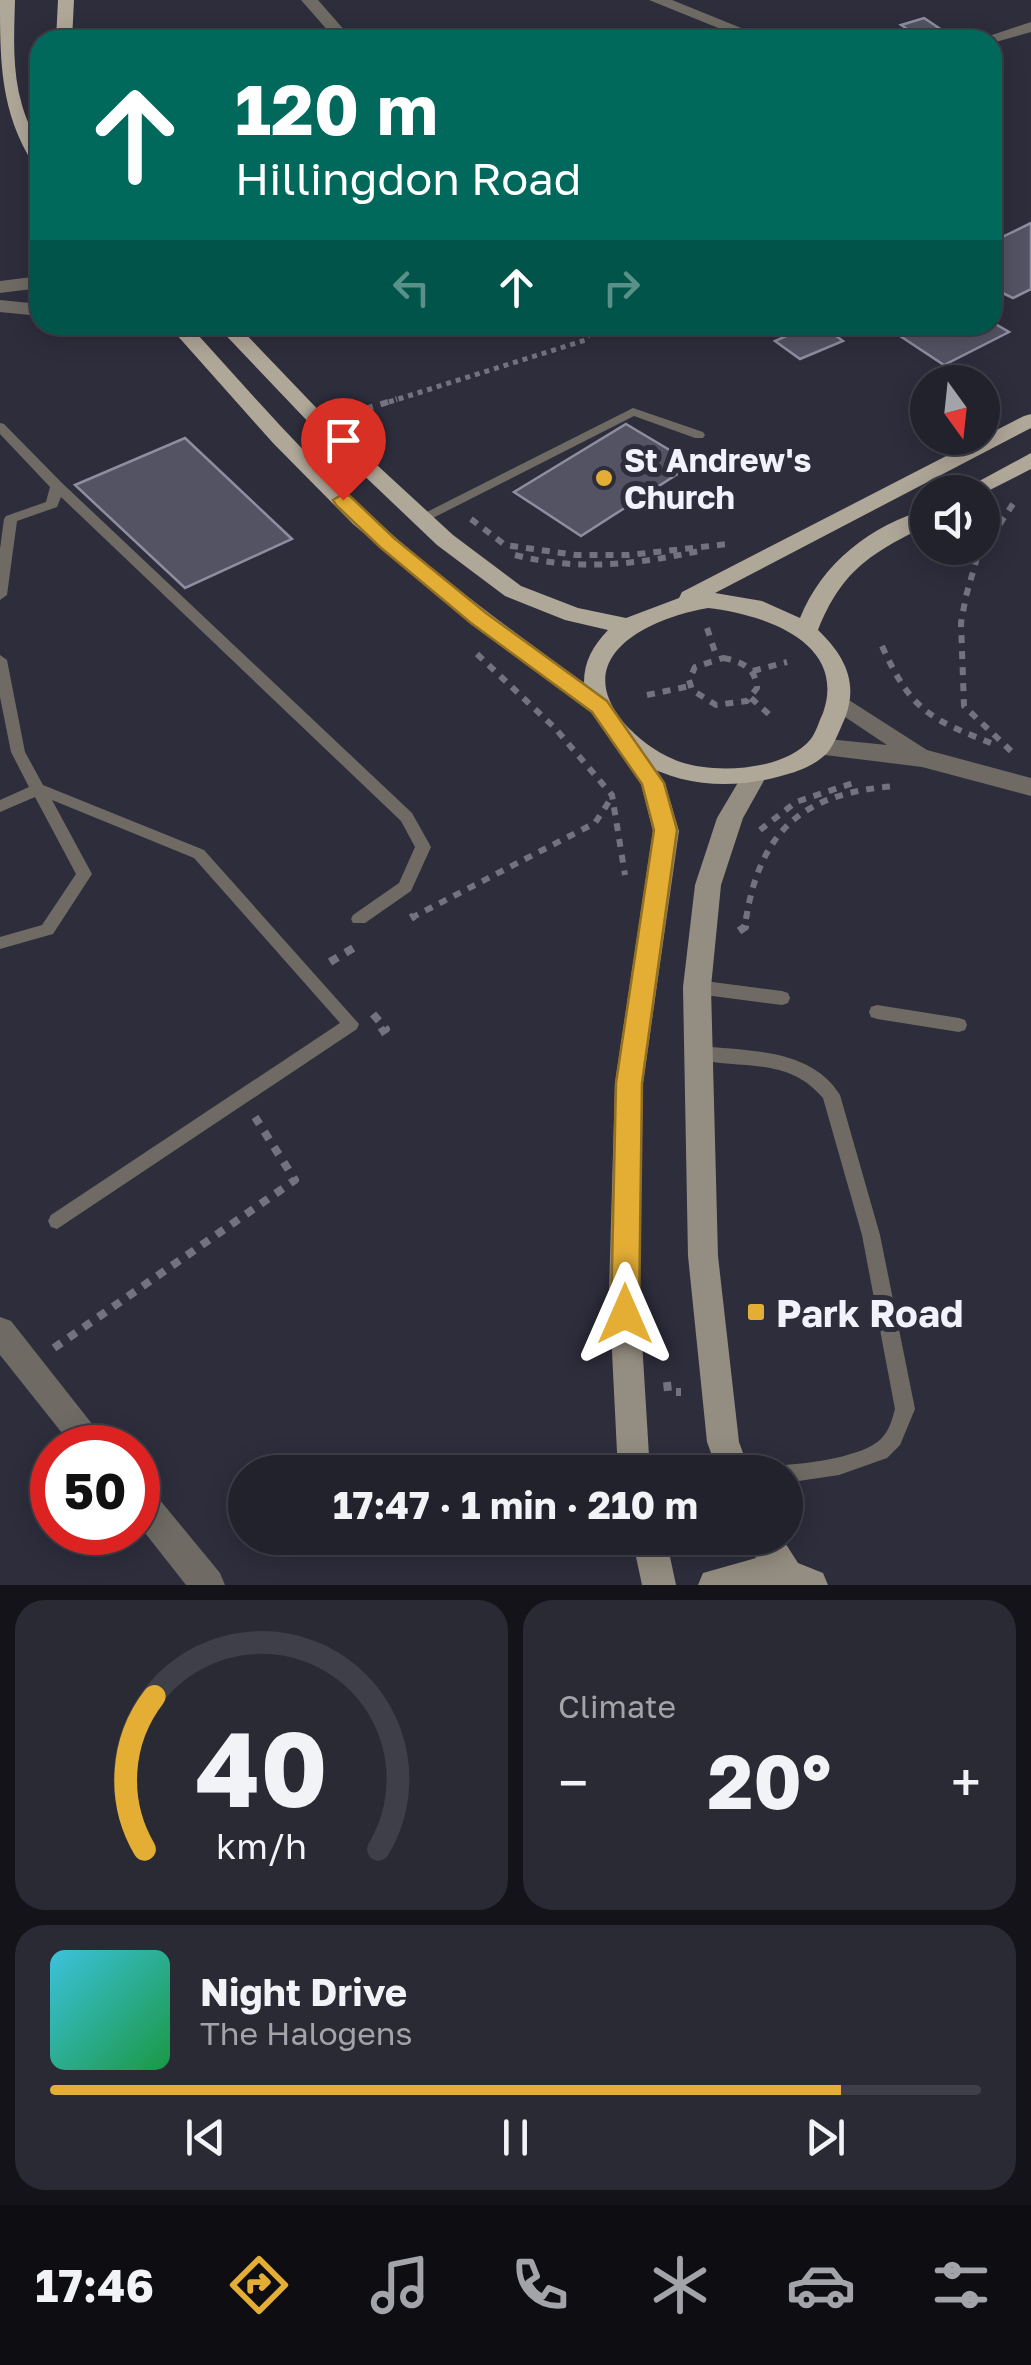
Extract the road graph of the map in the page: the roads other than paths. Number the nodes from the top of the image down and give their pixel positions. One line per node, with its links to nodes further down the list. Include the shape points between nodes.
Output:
1 (7, 0): 10 (main road, via 4,66 12,108)
2 (66, 0): 6 (main road)
3 (310, 0): 7 (street)
4 (657, 0): 8 (street)
5 (1031, 27): 9 (street)
6 (64, 30)
7 (336, 30)
8 (737, 30)
9 (1002, 35)
10 (30, 143)
11 (30, 283): 12 (street)
12 (0, 287)
13 (0, 306): 14 (street)
14 (30, 309)
15 (187, 335): 32 (main road, via 264,424 387,543)
16 (235, 335): 23 (main road)
17 (1031, 420): 27 (main road)
18 (0, 427): 22 (lane)
19 (698, 435): 23 (lane, via 633,412)
20 (1031, 460): 21 (main road)
21 (1000, 476)
22 (57, 486): 24 (lane, via 52,504); 42 (lane, via 407,817 423,847 404,886)
23 (422, 518): 28 (main road, via 514,591)
24 (5, 522): 26 (lane)
25 (910, 525): 29 (main road, via 859,550 821,589)
26 (0, 595)
27 (676, 604): 28 (main road); 29 (main road, via 750,605)
28 (629, 626): 32 (main road, via 606,647 594,675)
29 (806, 631): 31 (main road, via 831,656)
30 (0, 660): 35 (lane)
31 (841, 704): 34 (main road); 37 (street)
32 (600, 706): 33 (main road)
33 (623, 737): 38 (main road, via 665,766); 52 (main road, via 652,783 666,830 629,1083 624,1292)
34 (818, 747): 37 (street); 38 (main road)
35 (18, 752): 36 (lane); 40 (lane)
36 (0, 755)
37 (922, 758): 39 (street)
38 (754, 774): 44 (main road, via 730,818 708,886)
39 (1031, 787)
40 (38, 789): 41 (lane); 43 (lane, via 84,874 46,930); 49 (lane, via 199,854 352,1024)
41 (0, 806)
42 (359, 918)
43 (0, 942)
44 (697, 987): 45 (lane); 48 (main road)
45 (782, 998)
46 (877, 1012): 47 (lane)
47 (959, 1025)
48 (699, 1053): 53 (main road, via 704,1256); 54 (lane, via 801,1067 820,1077 832,1095 871,1235 904,1410 884,1451)
49 (56, 1221)
50 (0, 1331): 51 (street)
51 (76, 1425)
52 (633, 1455)
53 (728, 1455)
54 (803, 1474)
55 (160, 1526): 59 (street)
56 (653, 1555): 60 (main road)
57 (778, 1555): 58 (main road)
58 (799, 1581): 61 (main road, via 742,1576)
59 (208, 1585)
60 (659, 1585)
61 (715, 1585)

